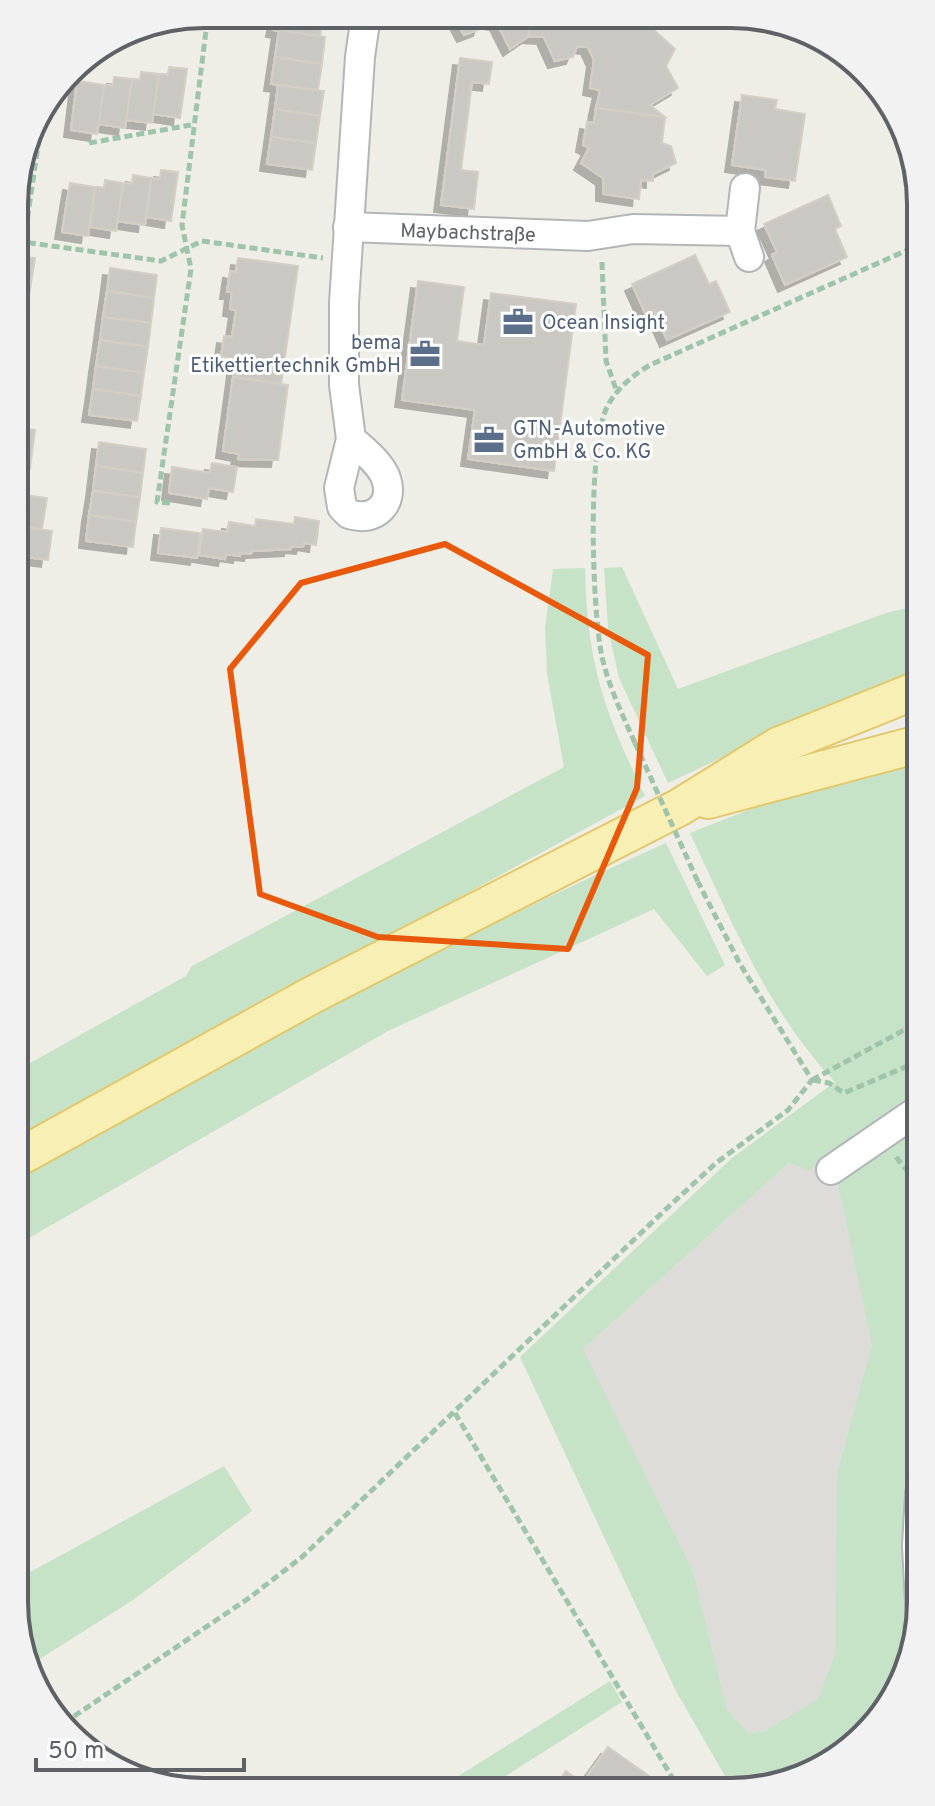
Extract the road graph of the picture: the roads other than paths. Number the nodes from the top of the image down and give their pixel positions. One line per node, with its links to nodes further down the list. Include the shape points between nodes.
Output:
1 (365, 28): 3 (street)
2 (745, 188): 3 (street, Maybachstraße, via 745,244 633,229 588,236)
3 (348, 227): 4 (street, via 344,385)
4 (351, 439)
5 (907, 694): 7 (main road, via 778,746)
6 (907, 747): 7 (main road)
7 (680, 807): 9 (main road, via 314,994)
8 (907, 1118): 10 (street)
9 (28, 1152)
10 (831, 1170)

